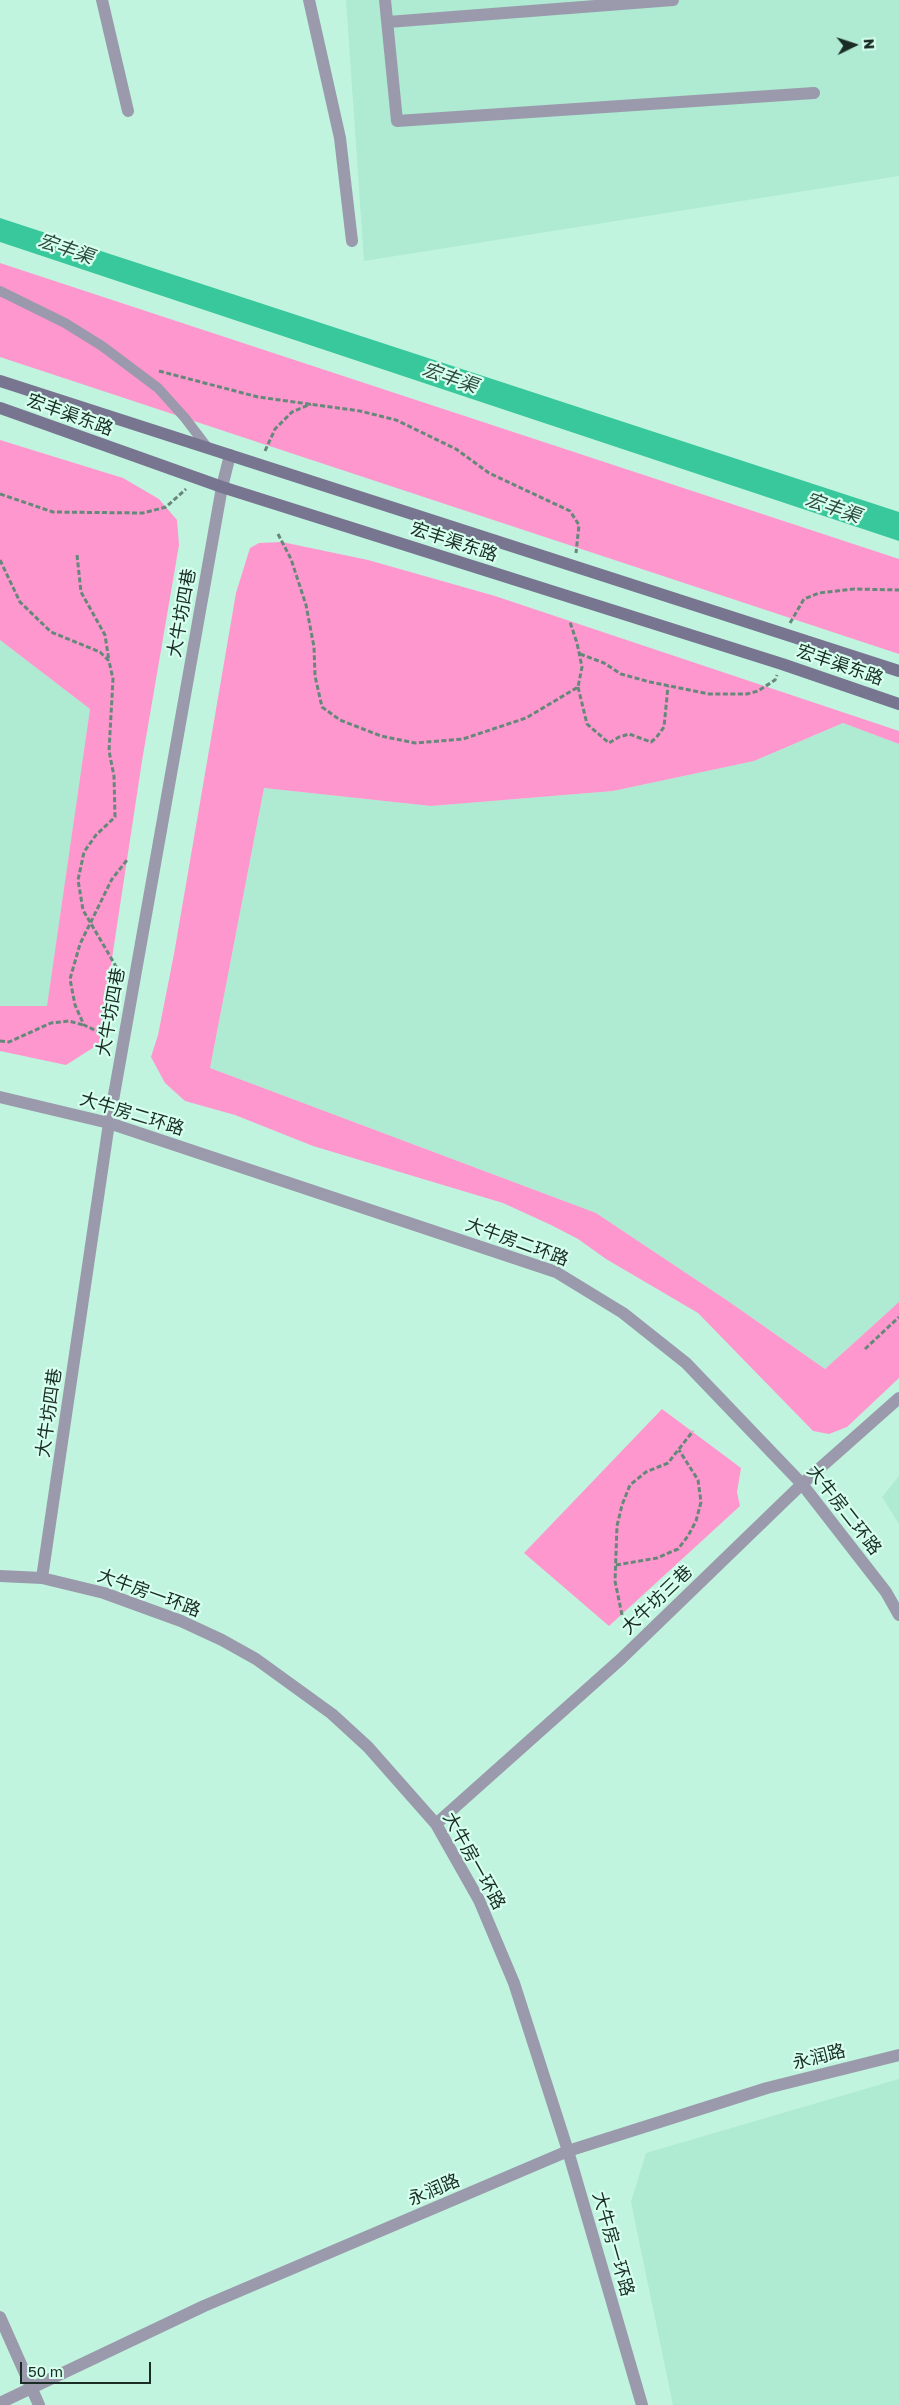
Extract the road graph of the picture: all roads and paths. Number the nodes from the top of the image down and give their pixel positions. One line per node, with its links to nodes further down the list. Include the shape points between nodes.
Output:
1 (102, 0): 7 (street)
2 (309, 0): 8 (street, via 340,138)
3 (385, 0): 5 (street)
4 (673, 0): 5 (street)
5 (388, 22): 6 (street, via 397,121)
6 (814, 93)
7 (128, 111)
8 (352, 241)
9 (0, 291): 14 (street, via 102,346 158,388)
10 (155, 370): 12 (path, via 258,397)
11 (0, 381): 14 (main road, 宏丰渠东路)
12 (311, 404): 16 (path, via 292,412 275,429 266,445); 23 (path, via 396,420 456,449 489,473 570,511 579,525)
13 (0, 408): 17 (main road, 宏丰渠东路)
14 (206, 447): 15 (main road, 宏丰渠东路)
15 (230, 455): 16 (main road, 宏丰渠东路); 18 (street, 大牛坊四巷)
16 (261, 465): 23 (main road, 宏丰渠东路)
17 (197, 479): 18 (main road, 宏丰渠东路); 19 (path, via 166,507 144,513 53,512)
18 (222, 488): 29 (main road, 宏丰渠东路); 36 (street, 大牛坊四巷)
19 (0, 494)
20 (278, 534): 32 (path, via 291,558 306,605 322,707 340,720 381,736 415,743 463,739 526,718)
21 (77, 555): 28 (path, via 81,592 105,635)
22 (0, 560): 28 (path, via 20,602 51,632 100,652)
23 (574, 565): 26 (main road, 宏丰渠东路)
24 (899, 590): 26 (path, via 854,588 804,599 791,618)
25 (570, 622): 27 (path)
26 (786, 633): 30 (main road, 宏丰渠东路)
27 (579, 654): 31 (path, via 604,663 621,674); 32 (path, via 582,667)
28 (110, 662): 35 (path, via 113,678 109,751 114,776 115,817 84,852 78,880 82,910)
29 (782, 664): 31 (path, via 775,680 747,694 709,694); 33 (main road, 宏丰渠东路)
30 (899, 671)
31 (668, 686): 32 (path, via 664,727 656,738 651,742 629,734 609,744 588,724)
32 (578, 687)
33 (899, 704)
34 (127, 860): 35 (path, via 112,879)
35 (90, 924): 36 (path); 37 (path, via 80,944 70,979 75,1006)
36 (132, 996): 41 (street, 大牛坊四巷)
37 (84, 1025): 38 (path); 39 (path, via 69,1021 51,1023 9,1042)
38 (101, 1033)
39 (0, 1041)
40 (0, 1097): 41 (street, 大牛房二环路)
41 (109, 1123): 47 (street, 大牛房二环路, via 556,1272 623,1313 686,1363); 50 (street, 大牛坊四巷)
42 (899, 1317): 43 (path)
43 (865, 1349)
44 (899, 1398): 47 (street, 大牛坊三巷)
45 (693, 1431): 46 (path)
46 (679, 1450): 48 (path, via 668,1463 646,1472 630,1486 617,1526); 48 (path, via 698,1480 701,1502 688,1536 678,1549 657,1558)
47 (802, 1484): 52 (street, 大牛房二环路, via 886,1592); 53 (street, 大牛坊三巷, via 621,1659)
48 (616, 1565): 51 (path, via 615,1581)
49 (0, 1576): 50 (street, 大牛房一环路)
50 (42, 1578): 53 (street, 大牛房一环路, via 136,1604 214,1636 256,1658 332,1714 368,1747)
51 (622, 1615)
52 (899, 1615)
53 (436, 1824): 55 (street, 大牛房一环路, via 479,1900 514,1983)
54 (899, 2056): 55 (street, 永润路, via 767,2088)
55 (568, 2151): 57 (street, 永润路, via 204,2306); 60 (street, 大牛房一环路)
56 (0, 2317): 57 (street)
57 (30, 2388): 58 (street, 永润路); 59 (street)
58 (0, 2403)
59 (39, 2405)
60 (642, 2405)

